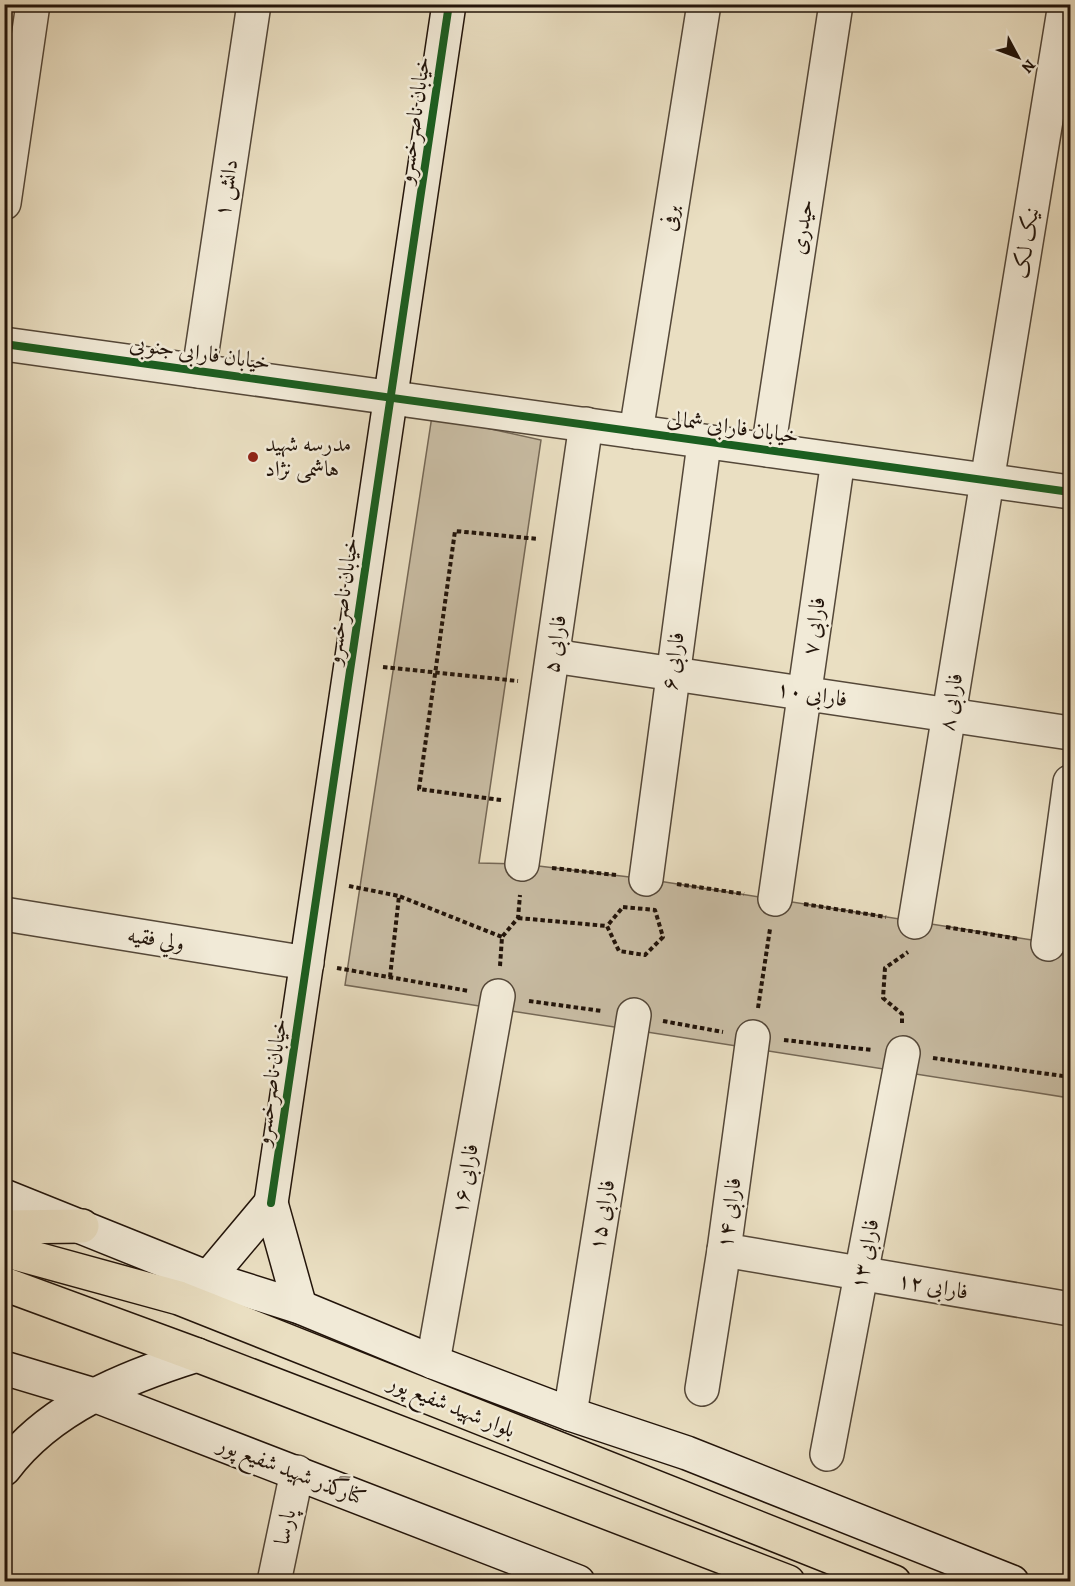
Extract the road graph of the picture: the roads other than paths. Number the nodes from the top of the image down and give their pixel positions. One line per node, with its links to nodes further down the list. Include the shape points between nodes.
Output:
1 (33, 4): 7 (street)
2 (254, 4): 9 (street, دانش ۱)
3 (449, 4): 10 (street, خیابان ناصرخسرو)
4 (704, 4): 12 (street, برفی)
5 (836, 4): 14 (street, حیدری)
6 (1065, 4): 16 (street, نیک لک)
7 (4, 203)
8 (4, 344): 9 (street, خیابان فارابی جنوبی)
9 (199, 371): 10 (street, خیابان فارابی جنوبی)
10 (391, 398): 11 (street, خیابان فارابی شمالی); 30 (street, خیابان ناصرخسرو)
11 (586, 424): 12 (street, خیابان فارابی شمالی); 18 (street, فارابی ۵)
12 (636, 432): 14 (street, خیابان فارابی شمالی)
13 (704, 444): 19 (street, فارابی ۶)
14 (768, 450): 15 (street, خیابان فارابی شمالی)
15 (838, 460): 16 (street, خیابان فارابی شمالی); 20 (street, فارابی ۷)
16 (986, 481): 17 (street, خیابان فارابی شمالی); 21 (street, فارابی ۸)
17 (1071, 492)
18 (551, 670): 19 (street, فارابی ۱۰); 24 (street, فارابی ۵)
19 (671, 673): 20 (street, فارابی ۱۰); 25 (street, فارابی ۶)
20 (804, 693): 21 (street, فارابی ۱۰); 26 (street, فارابی ۷)
21 (949, 715): 22 (street, فارابی ۱۰); 28 (street, فارابی ۸)
22 (1071, 733)
23 (1071, 782): 29 (street)
24 (522, 864)
25 (646, 879)
26 (775, 899)
27 (4, 914): 30 (street, ولي فقيه)
28 (915, 922)
29 (1048, 944)
30 (307, 963): 36 (street, خیابان ناصرخسرو)
31 (498, 996): 47 (street, فارابی ۱۶)
32 (634, 1015): 51 (street, فارابی ۱۵)
33 (753, 1037): 40 (street, فارابی ۱۴)
34 (903, 1053): 41 (street, فارابی ۱۳)
35 (4, 1196): 37 (street)
36 (271, 1203): 42 (street); 44 (street)
37 (82, 1226): 38 (main road); 42 (street)
38 (4, 1227)
39 (4, 1250): 58 (main road, بلوار شهید شفیع پور, via 179,1298)
40 (724, 1250): 41 (street, فارابی ۱۲); 49 (street, فارابی ۱۴)
41 (861, 1274): 45 (street, فارابی ۱۲); 52 (street, فارابی ۱۳)
42 (208, 1278): 44 (street)
43 (4, 1284): 46 (main road, بلوار شهید شفیع پور)
44 (300, 1306): 47 (street)
45 (1071, 1309)
46 (197, 1355): 50 (street, via 142,1372); 57 (main road, بلوار شهید شفیع پور)
47 (433, 1362): 51 (street)
48 (4, 1368): 50 (street, کنارگذر شهید شفیع پور)
49 (702, 1389)
50 (94, 1395): 53 (street, via 41,1430); 54 (street, کنارگذر شهید شفیع پور)
51 (570, 1414): 59 (street, via 687,1453)
52 (827, 1454)
53 (4, 1469)
54 (297, 1473): 55 (street, پارسا); 56 (street, کنارگذر شهید شفیع پور)
55 (274, 1581)
56 (578, 1581)
57 (788, 1581)
58 (894, 1581)
59 (1012, 1581)

